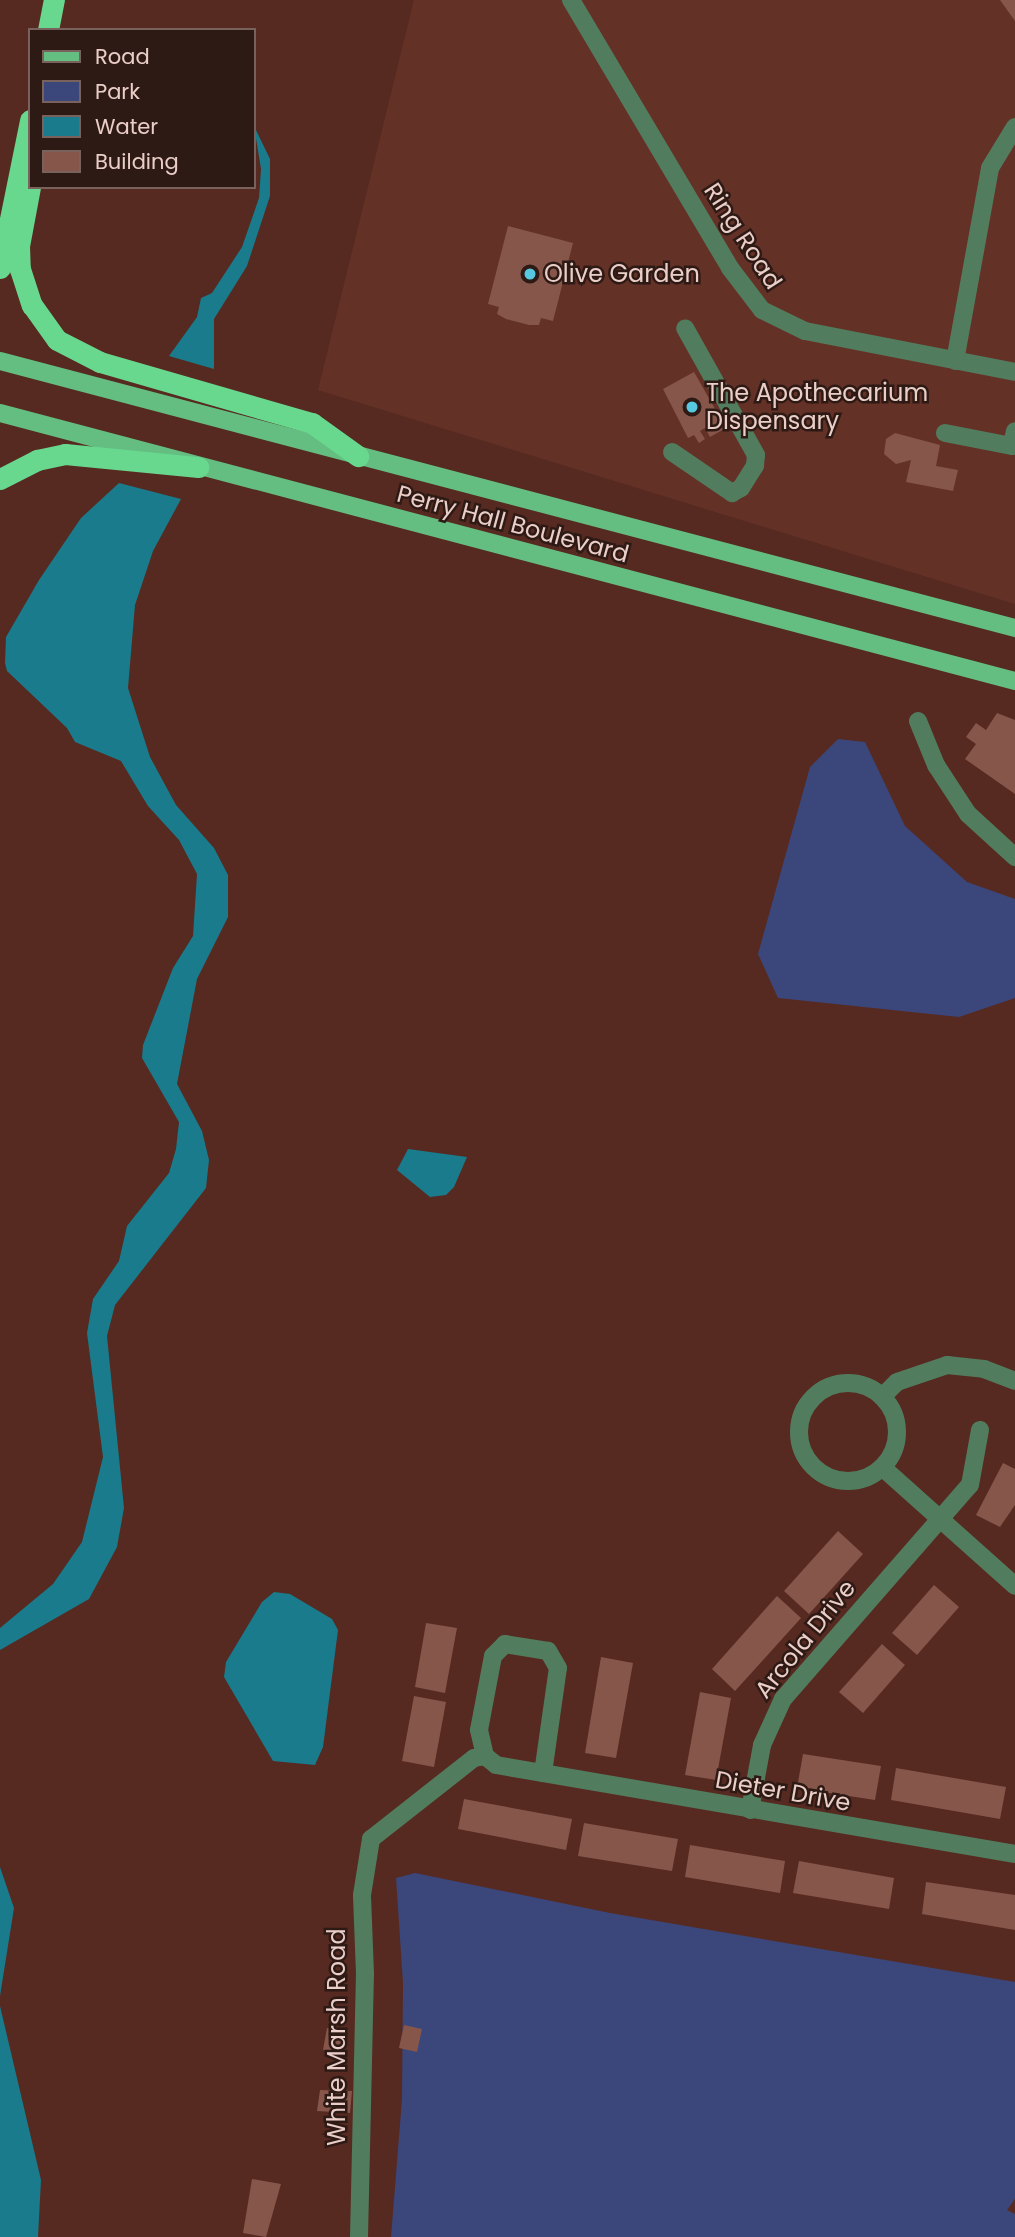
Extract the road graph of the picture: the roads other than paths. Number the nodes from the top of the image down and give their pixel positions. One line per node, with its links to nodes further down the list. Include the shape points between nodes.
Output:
1 (54, 0): 4 (highway)
2 (66, 0): 5 (highway)
3 (578, 3): 12 (street, Ring Road, via 752,301 805,331)
4 (48, 28)
5 (60, 28)
6 (1015, 127): 12 (street, via 990,168)
7 (28, 130): 9 (highway)
8 (30, 189): 18 (highway, via 20,269 32,305 57,340 100,362 313,423)
9 (0, 268)
10 (685, 328): 17 (street, via 756,455 755,466 741,488 732,493)
11 (0, 361): 18 (main road, Perry Hall Boulevard)
12 (956, 361): 13 (street, Ring Road)
13 (1015, 372)
14 (0, 413): 19 (main road, Perry Hall Boulevard)
15 (1015, 431): 16 (street, via 1012,446)
16 (944, 433)
17 (672, 452)
18 (358, 456): 21 (main road, Perry Hall Boulevard)
19 (198, 467): 20 (highway, via 65,454 37,460); 22 (main road, Perry Hall Boulevard)
20 (0, 479)
21 (1015, 628)
22 (1015, 681)
23 (918, 722): 24 (street, via 936,765 962,806)
24 (1015, 857)
25 (1015, 1381): 26 (street, via 984,1369 947,1365 897,1382)
26 (882, 1397): 28 (street, via 896,1424 895,1440); 28 (street, via 868,1387 836,1384 809,1401 799,1432 810,1462 836,1479 867,1476)
27 (980, 1430): 29 (street, Arcola Drive, via 970,1485)
28 (882, 1467): 29 (street)
29 (940, 1520): 30 (street); 33 (street, Arcola Drive, via 783,1699 762,1745)
30 (1015, 1586)
31 (485, 1756): 32 (street, Dieter Drive, via 496,1765); 32 (street, via 479,1730 494,1656 505,1644 548,1651 558,1668); 35 (street, White Marsh Road, via 474,1758 371,1839 362,1895 365,1974)
32 (543, 1773): 33 (street, Dieter Drive)
33 (750, 1810): 34 (street, Dieter Drive)
34 (1015, 1854)
35 (359, 2237)

